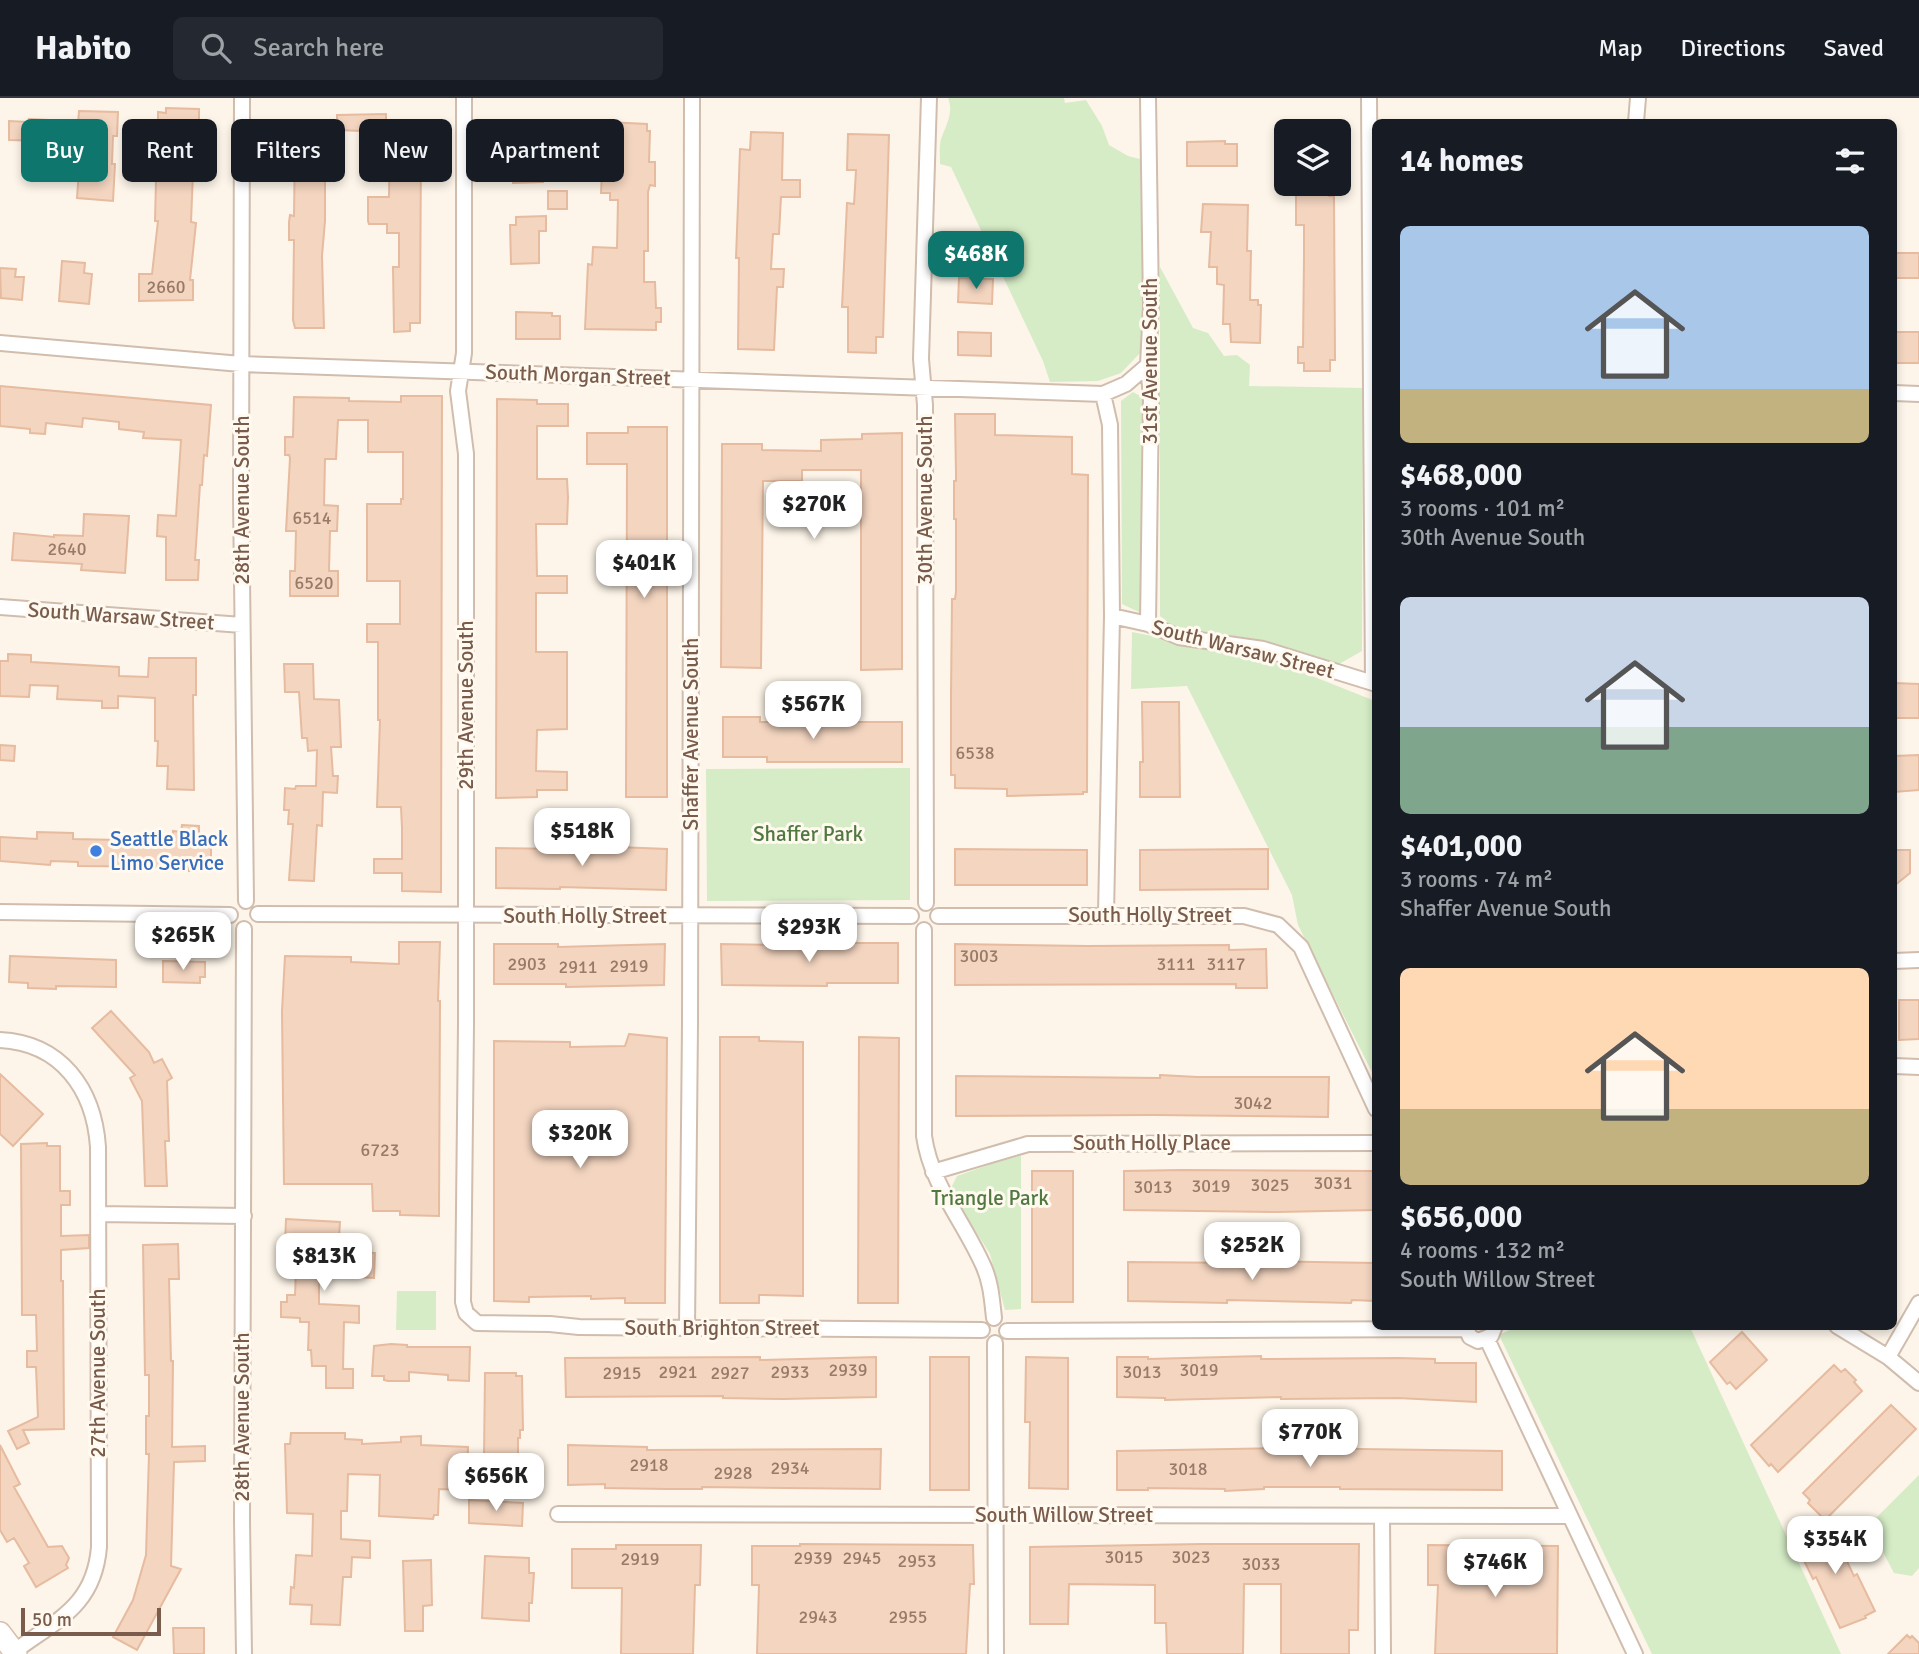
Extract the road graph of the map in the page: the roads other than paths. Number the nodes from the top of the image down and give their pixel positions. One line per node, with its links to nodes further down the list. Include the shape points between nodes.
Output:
1 (242, 98): 11 (street, 28th Avenue South)
2 (464, 98): 13 (street, 29th Avenue South)
3 (692, 98): 14 (street, Shaffer Avenue South)
4 (929, 98): 15 (street, 30th Avenue South)
5 (1148, 98): 12 (street, 31st Avenue South)
6 (1369, 98): 9 (street)
7 (1638, 98): 8 (street)
8 (1636, 119)
9 (1372, 265)
10 (0, 343): 11 (street, South Morgan Street)
11 (241, 364): 13 (street, South Morgan Street); 22 (street, 28th Avenue South)
12 (1148, 365): 17 (street, via 1126,384); 21 (street, 31st Avenue South)
13 (461, 371): 14 (street, South Morgan Street); 30 (street, 29th Avenue South, via 458,390 466,454)
14 (692, 379): 15 (street, South Morgan Street); 31 (street, Shaffer Avenue South)
15 (924, 386): 17 (street, South Morgan Street); 25 (street, 30th Avenue South)
16 (1897, 393): 18 (street)
17 (1103, 394): 20 (street, 31st Avenue South, via 1110,425)
18 (1919, 394)
19 (0, 607): 22 (street, South Warsaw Street)
20 (1112, 616): 21 (street, South Warsaw Street); 28 (street, 31st Avenue South)
21 (1148, 624): 23 (street, South Warsaw Street, via 1179,637 1263,649)
22 (242, 625): 24 (street, 28th Avenue South)
23 (1372, 683)
24 (246, 901): 27 (street); 29 (street, via 235,904)
25 (926, 903): 32 (street, via 915,906); 33 (street)
26 (0, 912): 29 (street)
27 (258, 914): 30 (street, South Holly Street); 34 (street, via 254,925)
28 (1106, 914): 33 (street, South Holly Street); 41 (street, South Holly Street, via 1244,916 1278,926 1301,947)
29 (230, 915): 34 (street, via 234,925)
30 (464, 916): 31 (street, South Holly Street); 47 (street, 29th Avenue South)
31 (690, 916): 32 (street, South Holly Street); 49 (street, Shaffer Avenue South)
32 (911, 916): 35 (street, via 915,926)
33 (937, 916): 35 (street, via 934,926)
34 (244, 929): 45 (street, 28th Avenue South)
35 (925, 930): 43 (street, via 925,1136)
36 (1919, 960): 37 (street)
37 (1897, 961)
38 (0, 1040): 44 (street, 27th Avenue South, via 39,1048 84,1090 97,1137)
39 (1897, 1066): 40 (street)
40 (1919, 1066)
41 (1372, 1100)
42 (1372, 1143): 43 (street, South Holly Place, via 1028,1144)
43 (933, 1172): 48 (street, via 983,1264)
44 (97, 1214): 45 (street); 64 (street, 27th Avenue South, via 97,1567 75,1606)
45 (244, 1216): 65 (street, 28th Avenue South)
46 (1919, 1303): 57 (street)
47 (466, 1313): 49 (street, South Brighton Street, via 477,1322)
48 (994, 1318): 51 (street); 54 (street, via 1002,1320)
49 (687, 1328): 51 (street, South Brighton Street)
50 (1372, 1329): 54 (street)
51 (982, 1330): 56 (street, via 986,1340)
52 (1467, 1330): 55 (street, via 1483,1341)
53 (1844, 1330): 57 (street)
54 (1007, 1331): 56 (street, via 1004,1339)
55 (1491, 1333): 62 (street)
56 (995, 1343): 60 (street)
57 (1888, 1357): 58 (street)
58 (1919, 1383)
59 (558, 1514): 60 (street, South Willow Street)
60 (996, 1515): 61 (street, South Willow Street); 66 (street)
61 (1382, 1516): 62 (street, South Willow Street); 67 (street)
62 (1570, 1516): 68 (street)
63 (0, 1633): 64 (main road)
64 (13, 1653)
65 (244, 1654)
66 (996, 1654)
67 (1384, 1654)
68 (1635, 1654)

